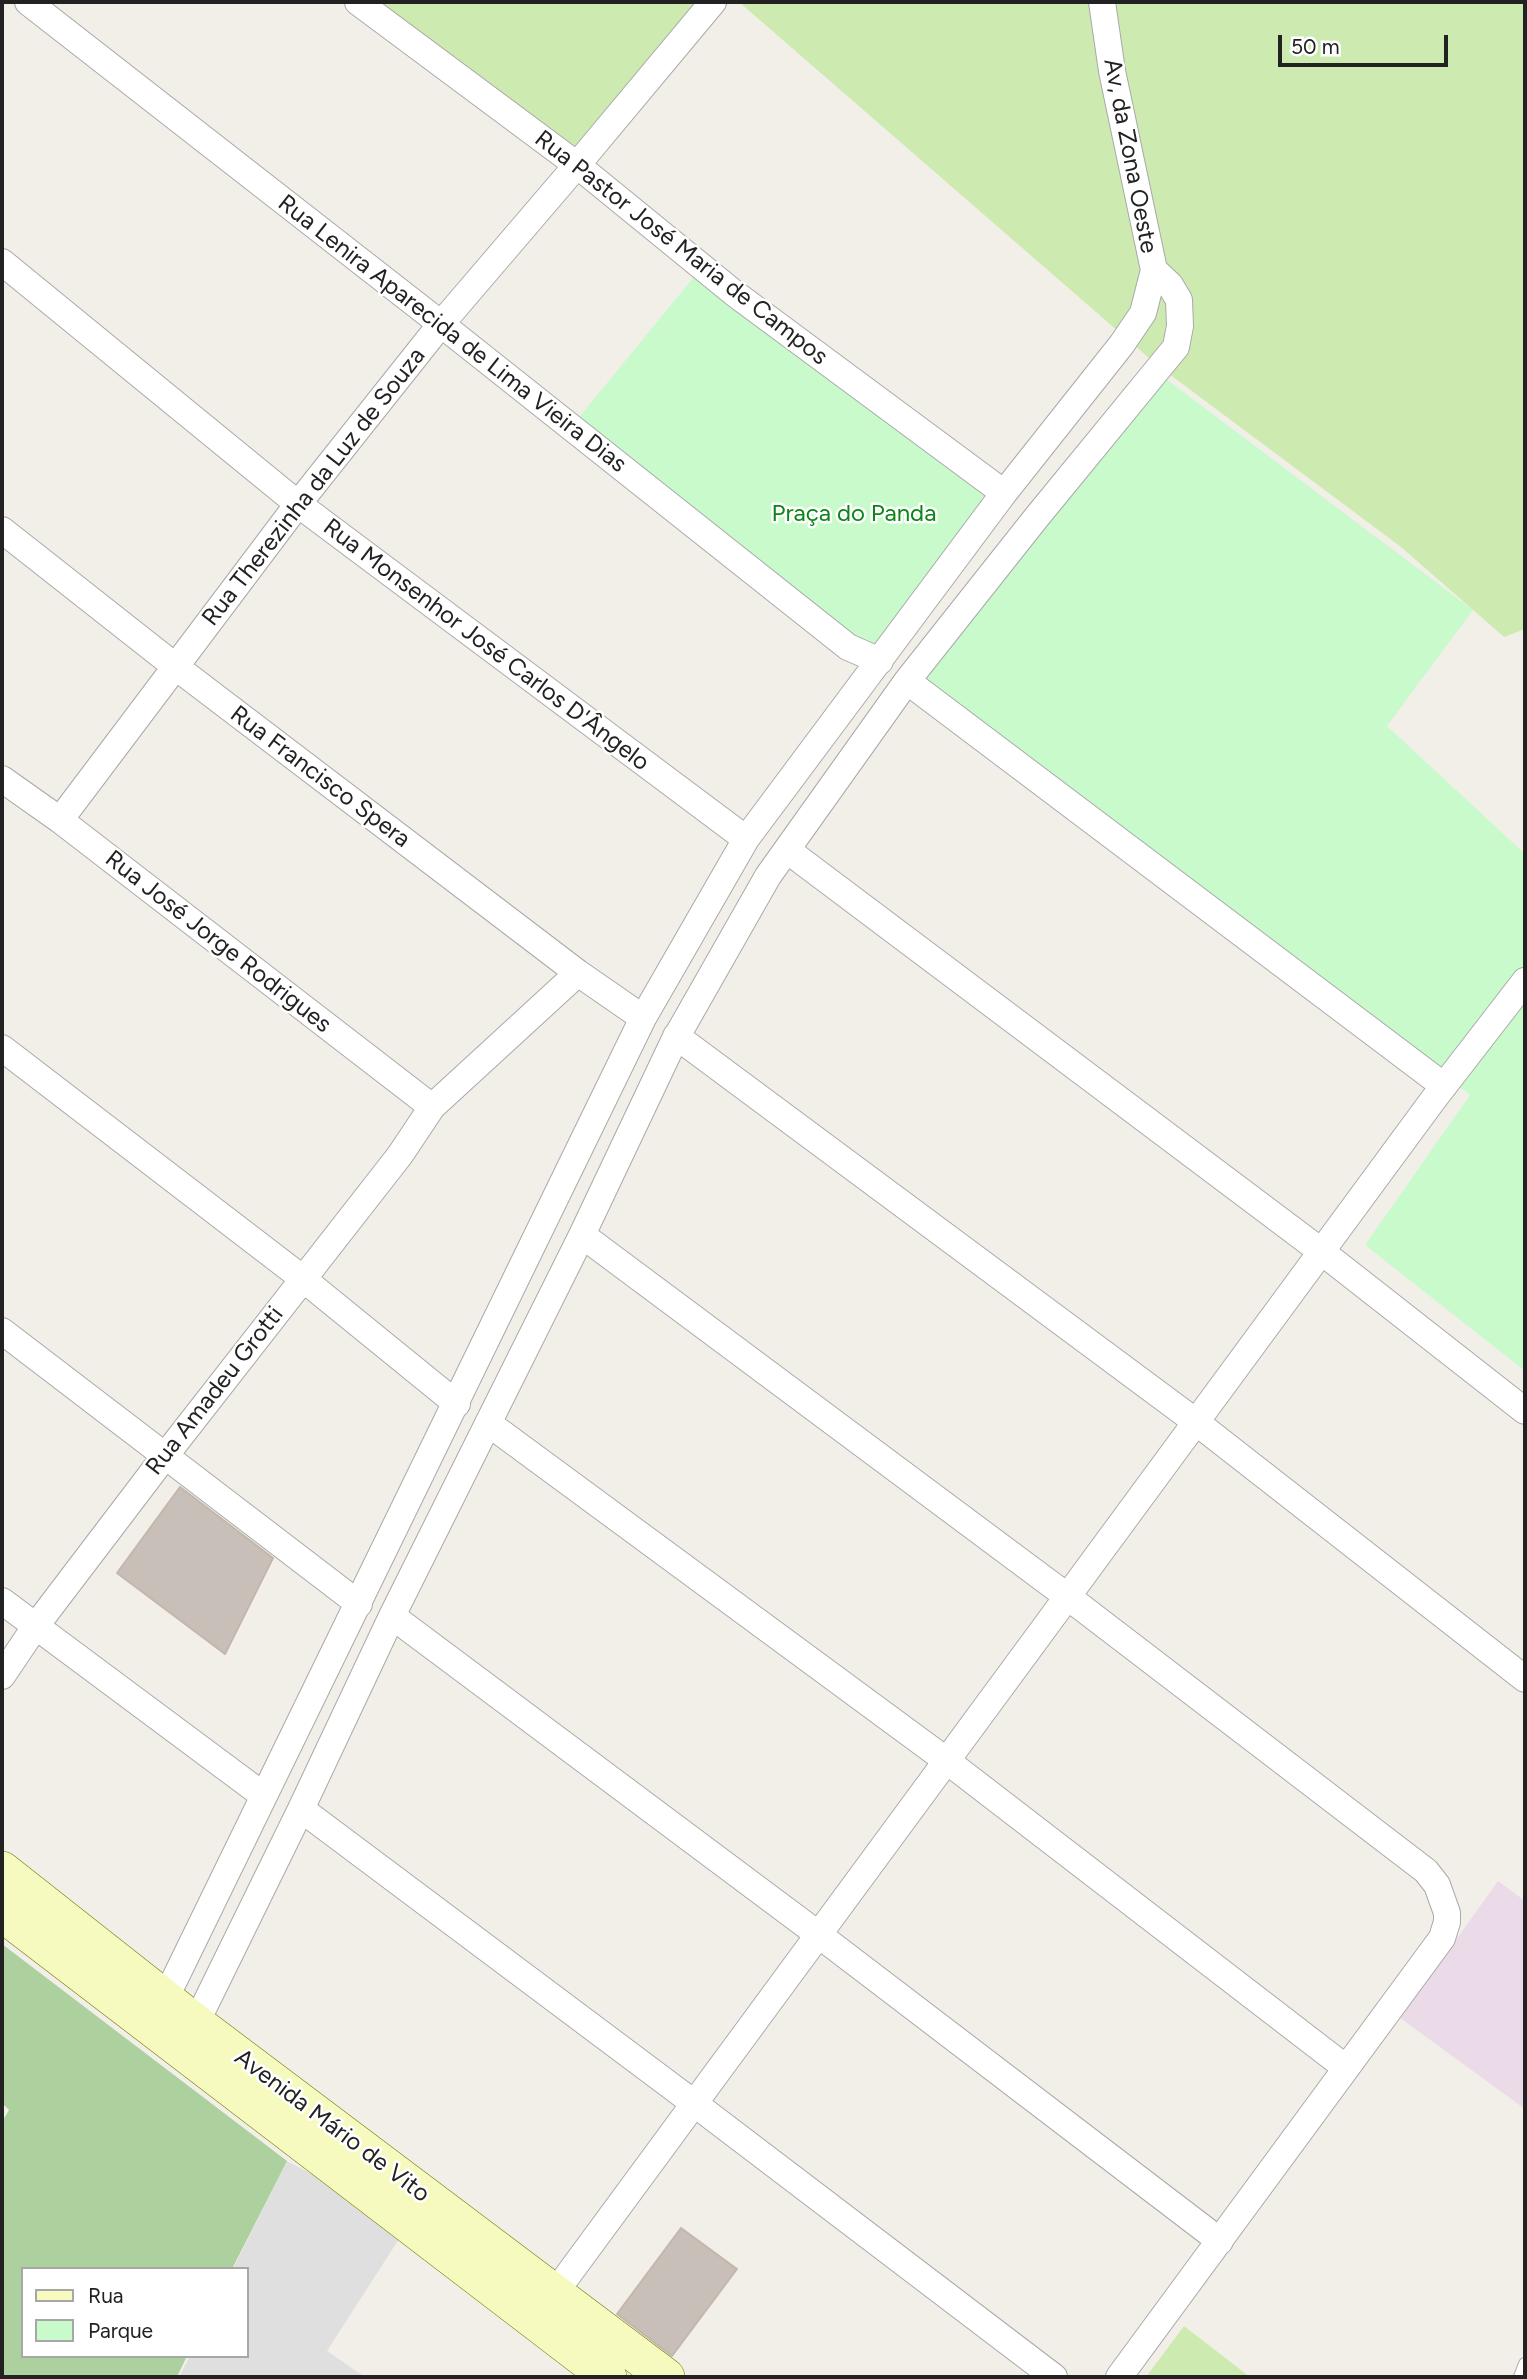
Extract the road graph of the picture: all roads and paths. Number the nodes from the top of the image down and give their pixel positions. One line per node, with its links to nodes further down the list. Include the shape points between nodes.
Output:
1 (28, 2): 8 (street, Rua Lenira Aparecida de Lima Vieira Dias)
2 (358, 2): 5 (street, Rua Pastor José Maria de Campos)
3 (713, 2): 5 (street, Rua Therezinha da Luz de Souza)
4 (1102, 2): 7 (street, Av, da Zona Oeste)
5 (577, 165): 8 (street, Rua Therezinha da Luz de Souza); 9 (street, Rua Pastor José Maria de Campos, via 734,293)
6 (2, 262): 10 (street, Rua Monsenhor José Carlos D'Ângelo)
7 (1154, 270): 9 (street, Av, da Zona Oeste, via 1143,313); 14 (street, via 1179,300 1176,347)
8 (441, 324): 10 (street, Rua Therezinha da Luz de Souza); 12 (street, Rua Lenira Aparecida de Lima Vieira Dias, via 848,648)
9 (1004, 493): 12 (street, Av, da Zona Oeste)
10 (298, 504): 13 (street, Rua Therezinha da Luz de Souza); 17 (street, Rua Monsenhor José Carlos D'Ângelo)
11 (2, 530): 13 (street, Rua Francisco Spera)
12 (880, 661): 14 (street, Rua Lenira Aparecida de Lima Vieira Dias, via 889,655 900,656 909,670); 17 (street, Av, da Zona Oeste)
13 (176, 667): 16 (street, Rua Therezinha da Luz de Souza); 19 (street, Rua Francisco Spera)
14 (906, 681): 18 (street); 24 (street)
15 (2, 779): 16 (street, Rua José Jorge Rodrigues)
16 (60, 820): 25 (street, Rua José Jorge Rodrigues)
17 (746, 839): 21 (street, Av, da Zona Oeste)
18 (787, 850): 22 (street); 27 (street)
19 (579, 972): 21 (street, Rua Francisco Spera); 25 (street, Rua Amadeu Grotti)
20 (1525, 981): 24 (street)
21 (643, 1018): 22 (street, via 653,1010 666,1009 676,1017); 30 (street, Av, da Zona Oeste)
22 (676, 1036): 26 (street); 32 (street)
23 (2, 1048): 28 (street)
24 (1444, 1086): 27 (street)
25 (432, 1107): 28 (street, Rua Amadeu Grotti, via 400,1155)
26 (582, 1235): 33 (street); 35 (street)
27 (1322, 1252): 31 (street); 32 (street)
28 (302, 1278): 30 (street); 34 (street, Rua Amadeu Grotti)
29 (2, 1331): 34 (street)
30 (457, 1404): 33 (street, via 455,1419 466,1431 474,1432); 37 (street, Av, da Zona Oeste)
31 (1525, 1410)
32 (1196, 1422): 35 (street); 41 (street)
33 (488, 1423): 38 (street); 42 (street)
34 (165, 1456): 37 (street); 39 (street, Rua Amadeu Grotti)
35 (1068, 1597): 42 (street); 50 (street, via 1426,1871 1437,1885 1447,1913 1442,1938)
36 (2, 1601): 39 (street)
37 (359, 1604): 43 (street, Av, da Zona Oeste)
38 (392, 1616): 44 (street); 47 (street)
39 (35, 1627): 40 (street, Rua Amadeu Grotti); 43 (street)
40 (2, 1676)
41 (1525, 1679)
42 (947, 1761): 47 (street); 50 (street)
43 (264, 1796): 48 (street, Av, da Zona Oeste)
44 (301, 1809): 49 (street); 51 (street)
45 (2, 1870): 48 (main road, Avenida Mário de Vito)
46 (2, 1913): 48 (main road, Avenida Mário de Vito)
47 (819, 1935): 51 (street); 52 (street)
48 (147, 1998): 49 (main road, Avenida Mário de Vito); 55 (main road, Avenida Mário de Vito)
49 (196, 2023): 53 (main road, Avenida Mário de Vito)
50 (1346, 2068): 52 (street)
51 (695, 2104): 53 (street); 57 (street)
52 (1220, 2241): 58 (street)
53 (554, 2294): 56 (main road, Avenida Mário de Vito)
54 (1525, 2364): 59 (lane)
55 (608, 2377)
56 (666, 2377)
57 (1054, 2377)
58 (1119, 2377)
59 (1520, 2377)

